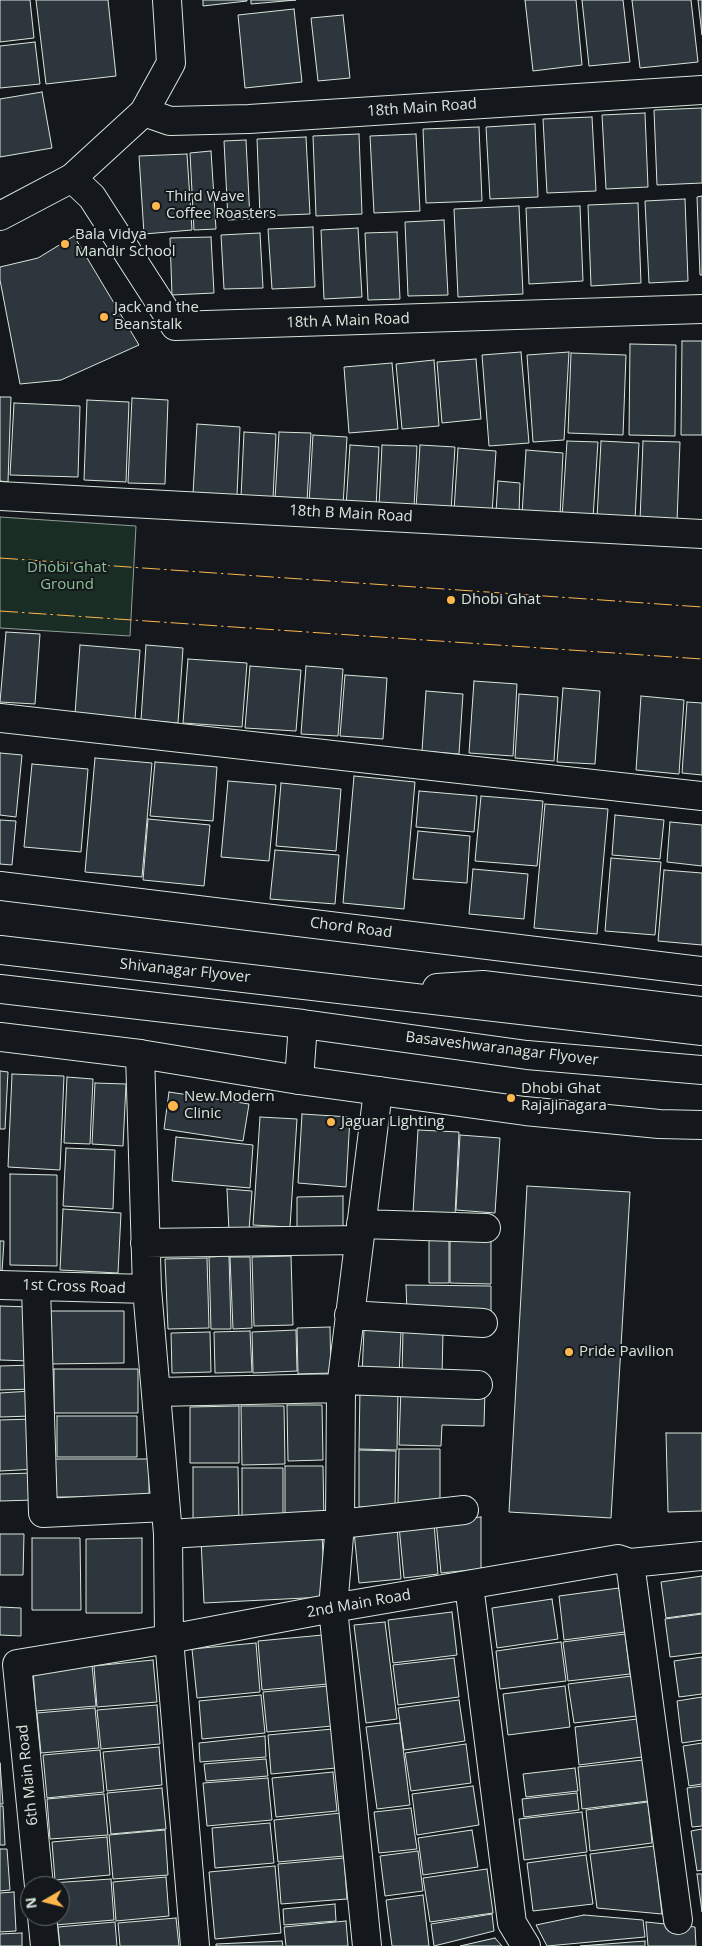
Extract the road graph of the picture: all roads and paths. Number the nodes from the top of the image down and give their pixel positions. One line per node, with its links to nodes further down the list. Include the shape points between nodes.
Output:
1 (167, 0): 3 (street, via 171,63)
2 (702, 90): 3 (street, 18th Main Road, via 249,119 170,121)
3 (144, 112): 4 (street)
4 (72, 178): 5 (street); 6 (street, 18th A Main Road, via 92,197 175,326)
5 (0, 216)
6 (702, 309)
7 (0, 496): 8 (street, 18th B Main Road)
8 (702, 534)
9 (0, 718): 10 (street)
10 (702, 796)
11 (0, 886): 13 (street, Chord Road)
12 (0, 950): 15 (street, Shivanagar Flyover)
13 (702, 971)
14 (0, 989): 17 (street)
15 (370, 992): 16 (street, via 483,985); 18 (street)
16 (702, 1011)
17 (303, 1024): 21 (street, Basaveshwaranagar Flyover, via 527,1055); 22 (street)
18 (702, 1031)
19 (0, 1037): 20 (street)
20 (140, 1054): 22 (street); 27 (street)
21 (702, 1070)
22 (298, 1080): 23 (street)
23 (378, 1091): 24 (street, via 525,1111); 26 (street)
24 (702, 1125)
25 (486, 1228): 26 (street)
26 (360, 1232): 27 (street); 31 (street)
27 (145, 1243): 30 (street)
28 (0, 1285): 29 (street, 1st Cross Road)
29 (36, 1287): 30 (street, 1st Cross Road); 36 (street, via 43,1513)
30 (147, 1289): 35 (street)
31 (349, 1314): 32 (street); 33 (street)
32 (483, 1322)
33 (341, 1384): 34 (street); 35 (street); 38 (street)
34 (478, 1385)
35 (157, 1392): 36 (street)
36 (164, 1507): 39 (street)
37 (464, 1510): 38 (street)
38 (340, 1524): 39 (street); 43 (street)
39 (168, 1534): 44 (street)
40 (702, 1556): 41 (street, 2nd Main Road)
41 (630, 1563): 42 (street, 2nd Main Road, via 618,1559); 47 (street)
42 (469, 1585): 43 (street, 2nd Main Road); 52 (street, via 512,1923)
43 (333, 1608): 44 (street, 2nd Main Road); 51 (street)
44 (169, 1640): 45 (street, 2nd Main Road); 50 (street)
45 (17, 1664): 46 (street, 6th Main Road)
46 (38, 1876)
47 (678, 1920)
48 (43, 1926): 49 (street)
49 (45, 1946)
50 (195, 1946)
51 (367, 1946)
52 (526, 1946)

